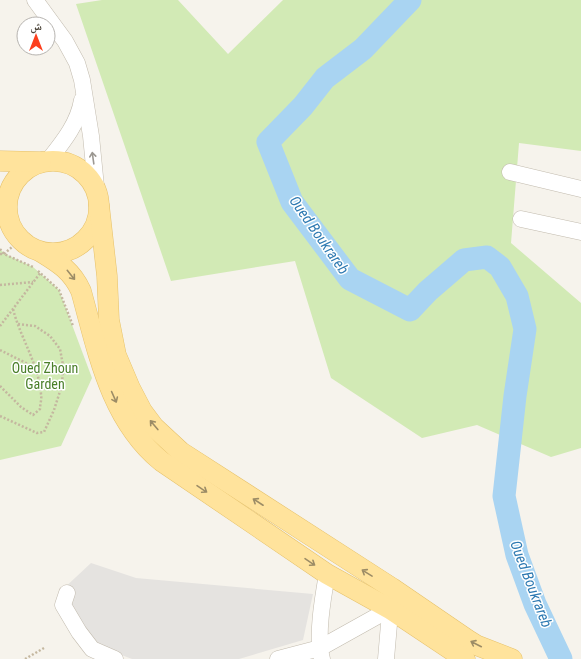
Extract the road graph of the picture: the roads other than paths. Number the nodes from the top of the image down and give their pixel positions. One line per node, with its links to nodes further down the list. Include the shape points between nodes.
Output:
1 (35, 0): 2 (street, via 72,53)
2 (83, 92): 4 (street, via 77,119); 7 (street, one-way to 2)
3 (0, 161): 4 (main road)
4 (47, 162): 7 (main road, via 66,163 81,171 90,181); 9 (main road, via 24,171 10,189 7,200)
5 (510, 172): 6 (street)
6 (581, 189)
7 (98, 201): 11 (main road, via 98,218 95,226 82,243 62,252); 13 (main road, one-way to 7, via 192,459 171,444 154,427 142,411 116,355 109,320 107,276)
8 (521, 219): 10 (street)
9 (10, 230): 11 (main road)
10 (581, 230)
11 (41, 252): 12 (main road, one-way to 12, via 61,264 71,274 81,291 99,356 119,407 147,449)
12 (327, 574): 15 (main road); 16 (street, via 323,599)
13 (392, 588): 15 (street); 21 (main road, one-way to 13, via 476,645)
14 (68, 593): 17 (street, via 63,605 79,632 92,649)
15 (390, 609): 16 (street); 19 (street); 20 (main road)
16 (321, 653): 18 (street)
17 (115, 659)
18 (278, 659)
19 (386, 659)
20 (465, 659)
21 (512, 659)

